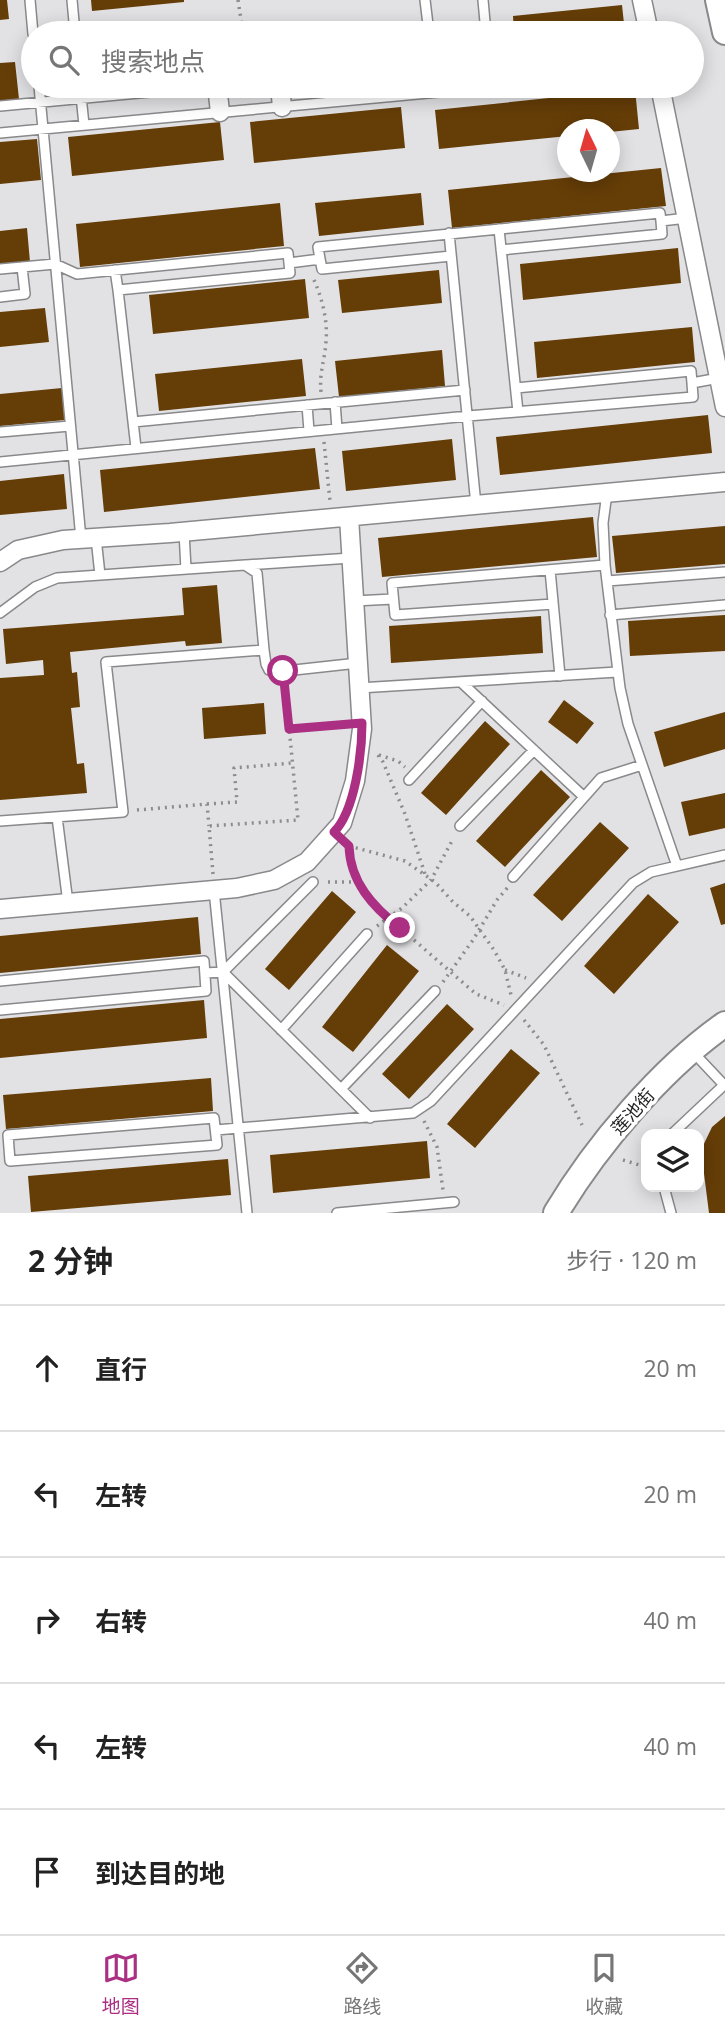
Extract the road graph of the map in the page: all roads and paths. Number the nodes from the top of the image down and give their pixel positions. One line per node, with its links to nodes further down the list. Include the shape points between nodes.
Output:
1 (30, 0): 9 (lane)
2 (72, 0): 10 (lane)
3 (237, 0): 11 (path)
4 (425, 0): 12 (lane)
5 (483, 0): 6 (lane); 13 (lane)
6 (492, 0)
7 (642, 0): 14 (street)
8 (718, 0): 15 (main road)
9 (32, 21)
10 (74, 21)
11 (241, 21)
12 (428, 21)
13 (485, 21)
14 (646, 21)
15 (725, 32)
16 (40, 98): 22 (lane)
17 (82, 98): 22 (lane); 26 (lane)
18 (218, 98): 25 (street)
19 (282, 98): 24 (street)
20 (358, 98): 24 (lane)
21 (662, 98): 29 (street)
22 (40, 102): 23 (lane); 27 (lane)
23 (0, 106)
24 (282, 107): 25 (lane)
25 (220, 112): 26 (lane)
26 (84, 125): 27 (lane)
27 (43, 129): 28 (lane); 38 (lane)
28 (0, 133)
29 (687, 218): 30 (lane); 44 (street)
30 (661, 221): 31 (lane, via 660,213); 33 (lane, via 663,234)
31 (499, 229): 32 (lane); 33 (lane)
32 (449, 233): 34 (lane); 35 (lane, via 318,247)
33 (502, 250): 46 (lane)
34 (451, 256): 35 (lane, via 322,269); 47 (lane)
35 (320, 260): 36 (lane)
36 (308, 261): 37 (lane); 49 (path, via 326,324 319,373)
37 (289, 263): 41 (lane, via 288,253); 42 (lane, via 290,273)
38 (55, 264): 39 (lane); 41 (lane, via 77,274); 55 (lane)
39 (22, 267): 40 (lane); 43 (lane, via 25,294)
40 (0, 269)
41 (116, 270): 42 (lane)
42 (118, 290): 54 (lane)
43 (0, 297)
44 (719, 378): 45 (lane); 51 (street)
45 (692, 383): 46 (lane, via 691,372); 52 (lane, via 693,397)
46 (516, 388): 52 (lane)
47 (465, 390): 48 (lane); 53 (lane)
48 (335, 402): 49 (lane); 56 (lane)
49 (322, 403): 50 (lane)
50 (307, 405): 54 (lane); 58 (lane)
51 (725, 407)
52 (518, 412): 53 (lane)
53 (468, 416): 56 (lane); 65 (lane)
54 (133, 422): 60 (lane)
55 (70, 426): 59 (lane); 61 (lane)
56 (337, 429): 57 (lane)
57 (323, 430): 58 (lane); 66 (path)
58 (309, 431): 60 (lane)
59 (0, 432)
60 (136, 447): 61 (lane)
61 (73, 454): 62 (lane); 68 (lane)
62 (0, 462)
63 (725, 482): 64 (street)
64 (607, 493): 65 (street); 72 (lane)
65 (476, 505): 66 (street)
66 (340, 517): 67 (street); 69 (street)
67 (184, 531): 68 (street); 73 (lane)
68 (89, 538): 70 (street, via 18,550); 76 (lane)
69 (351, 558): 71 (lane); 79 (street)
70 (0, 562)
71 (245, 565): 73 (lane); 84 (lane, via 257,573)
72 (605, 565): 74 (lane); 77 (lane)
73 (186, 569): 76 (lane)
74 (550, 570): 78 (lane, via 392,583); 80 (lane)
75 (725, 572): 77 (lane)
76 (100, 575): 82 (lane, via 57,578 28,591)
77 (607, 581): 83 (lane)
78 (393, 599): 79 (lane); 80 (lane, via 395,615)
79 (354, 601): 85 (street)
80 (553, 604): 88 (lane)
81 (725, 605): 83 (lane)
82 (0, 613)
83 (610, 615): 87 (lane)
84 (264, 650): 86 (lane, via 269,670); 102 (lane, via 106,662)
85 (358, 663): 86 (lane); 90 (street)
86 (283, 671): 93 (path)
87 (617, 672): 88 (lane); 98 (lane)
88 (560, 676): 89 (lane)
89 (461, 682): 90 (lane); 91 (lane)
90 (359, 688): 92 (street)
91 (482, 701): 95 (lane); 99 (lane)
92 (362, 723): 93 (path); 94 (street)
93 (289, 729): 97 (path)
94 (360, 747): 96 (path); 107 (street, via 355,781 342,823)
95 (534, 750): 100 (lane); 106 (lane)
96 (379, 755): 99 (path, via 398,761); 111 (path)
97 (292, 763): 101 (path, via 234,768 237,802); 105 (path, via 298,820)
98 (642, 765): 100 (lane, via 601,778); 110 (lane)
99 (410, 778)
100 (583, 796): 112 (lane)
101 (207, 804): 102 (path); 105 (path)
102 (123, 812): 103 (lane)
103 (57, 817): 104 (lane); 117 (lane)
104 (0, 821)
105 (209, 826): 116 (path)
106 (460, 826): 113 (path)
107 (334, 832): 108 (path); 116 (street, via 307,862 274,880)
108 (349, 846): 111 (path, via 405,861); 115 (path)
109 (725, 855): 110 (lane)
110 (677, 866): 128 (lane, via 651,872 633,883)
111 (426, 876): 113 (path)
112 (513, 877): 120 (path)
113 (431, 880): 119 (path); 120 (path)
114 (313, 882): 115 (path); 122 (lane)
115 (357, 882): 119 (path)
116 (214, 890): 117 (street); 122 (lane)
117 (68, 903): 118 (street)
118 (0, 909)
119 (387, 917): 121 (path); 123 (path)
120 (479, 928): 123 (path); 128 (path, via 505,970)
121 (367, 934): 130 (lane)
122 (223, 972): 124 (lane); 130 (lane); 137 (lane)
123 (451, 972): 126 (path); 128 (path, via 476,994)
124 (205, 974): 125 (lane, via 204,961); 127 (lane, via 206,991)
125 (0, 981)
126 (435, 991): 133 (lane)
127 (0, 1010)
128 (514, 1011): 134 (lane); 136 (path, via 544,1045)
129 (725, 1024): 131 (main road, 莲池街)
130 (281, 1030): 133 (lane)
131 (692, 1051): 132 (lane); 147 (main road, 莲池街, via 607,1140)
132 (725, 1085): 138 (lane)
133 (341, 1089): 135 (lane)
134 (417, 1110): 135 (lane); 144 (path, via 437,1147)
135 (370, 1118): 137 (lane)
136 (582, 1125)
137 (238, 1129): 139 (lane); 145 (lane)
138 (677, 1129)
139 (216, 1130): 140 (lane, via 215,1118 8,1135); 140 (lane, via 217,1145 10,1161)
140 (5, 1148)
141 (623, 1160): 142 (path)
142 (641, 1165)
143 (665, 1192): 148 (lane)
144 (449, 1203): 146 (lane)
145 (247, 1213)
146 (337, 1213)
147 (556, 1213)
148 (671, 1213)

